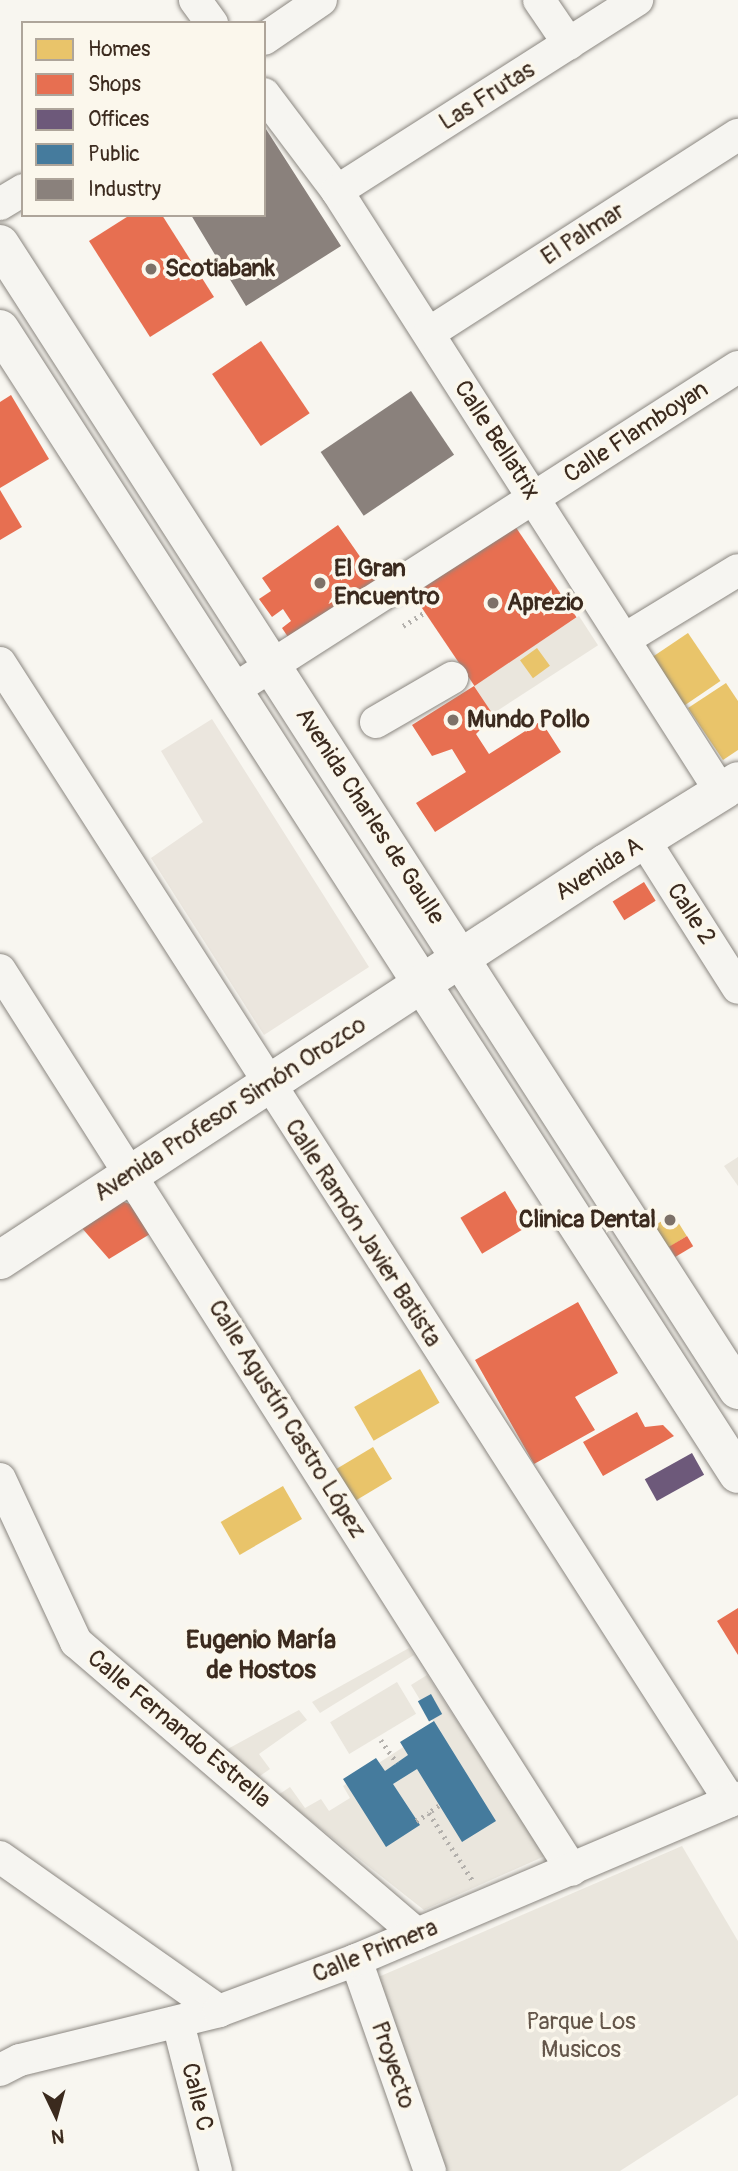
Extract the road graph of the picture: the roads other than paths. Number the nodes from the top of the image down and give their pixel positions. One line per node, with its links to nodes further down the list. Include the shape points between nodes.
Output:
1 (195, 0): 5 (street)
2 (321, 0): 6 (street)
3 (539, 0): 7 (street)
4 (637, 0): 7 (street, Las Frutas)
5 (211, 21)
6 (266, 38)
7 (569, 44): 11 (street, Las Frutas)
8 (266, 97): 11 (street, Calle Bellatrix)
9 (738, 135): 15 (street, El Palmar)
10 (21, 191): 12 (street)
11 (337, 191): 15 (street, Calle Bellatrix)
12 (0, 204)
13 (0, 244): 21 (main road, Avenida Charles de Gaulle)
14 (0, 329): 23 (main road, Avenida Charles de Gaulle)
15 (429, 333): 17 (street, Calle Bellatrix)
16 (738, 367): 17 (street, Calle Flamboyan)
17 (534, 497): 19 (street, Calle Bellatrix); 21 (street, Calle Flamboyan)
18 (738, 570): 19 (street)
19 (625, 639): 25 (street, Calle Bellatrix)
20 (0, 663): 31 (street, Calle Ramón Javier Batista)
21 (275, 667): 23 (street, Calle Flamboyan); 27 (main road, Avenida Charles de Gaulle)
22 (452, 678): 24 (street)
23 (235, 690): 29 (main road, Avenida Charles de Gaulle)
24 (376, 722)
25 (729, 787): 26 (main road, Avenida A)
26 (644, 841): 27 (main road, Avenida A); 30 (street, Calle 2)
27 (461, 958): 29 (main road, Avenida Profesor Simón Orozco); 34 (main road, Avenida Charles de Gaulle)
28 (0, 970): 32 (street, Calle Agustín Castro López)
29 (423, 982): 31 (main road, Avenida Profesor Simón Orozco); 35 (main road, Avenida Charles de Gaulle)
30 (738, 988)
31 (268, 1085): 32 (main road, Avenida Profesor Simón Orozco); 38 (street, Calle Ramón Javier Batista)
32 (131, 1173): 33 (main road, Avenida Profesor Simón Orozco); 40 (street, Calle Agustín Castro López)
33 (0, 1260)
34 (738, 1390)
35 (738, 1474)
36 (0, 1479): 37 (street, Calle Fernando Estrella)
37 (12, 1541): 41 (street, Calle Fernando Estrella, via 76,1642)
38 (734, 1800): 40 (street, Calle Primera)
39 (0, 1857): 43 (street)
40 (572, 1870): 41 (street, Calle Primera)
41 (418, 1934): 42 (street, Calle Primera)
42 (356, 1960): 43 (street, Calle Primera); 47 (street, Proyecto)
43 (219, 2011): 44 (street, Calle Primera)
44 (178, 2022): 45 (street, Calle Primera, via 20,2060); 46 (street, Calle C)
45 (0, 2070)
46 (216, 2171)
47 (430, 2171)

